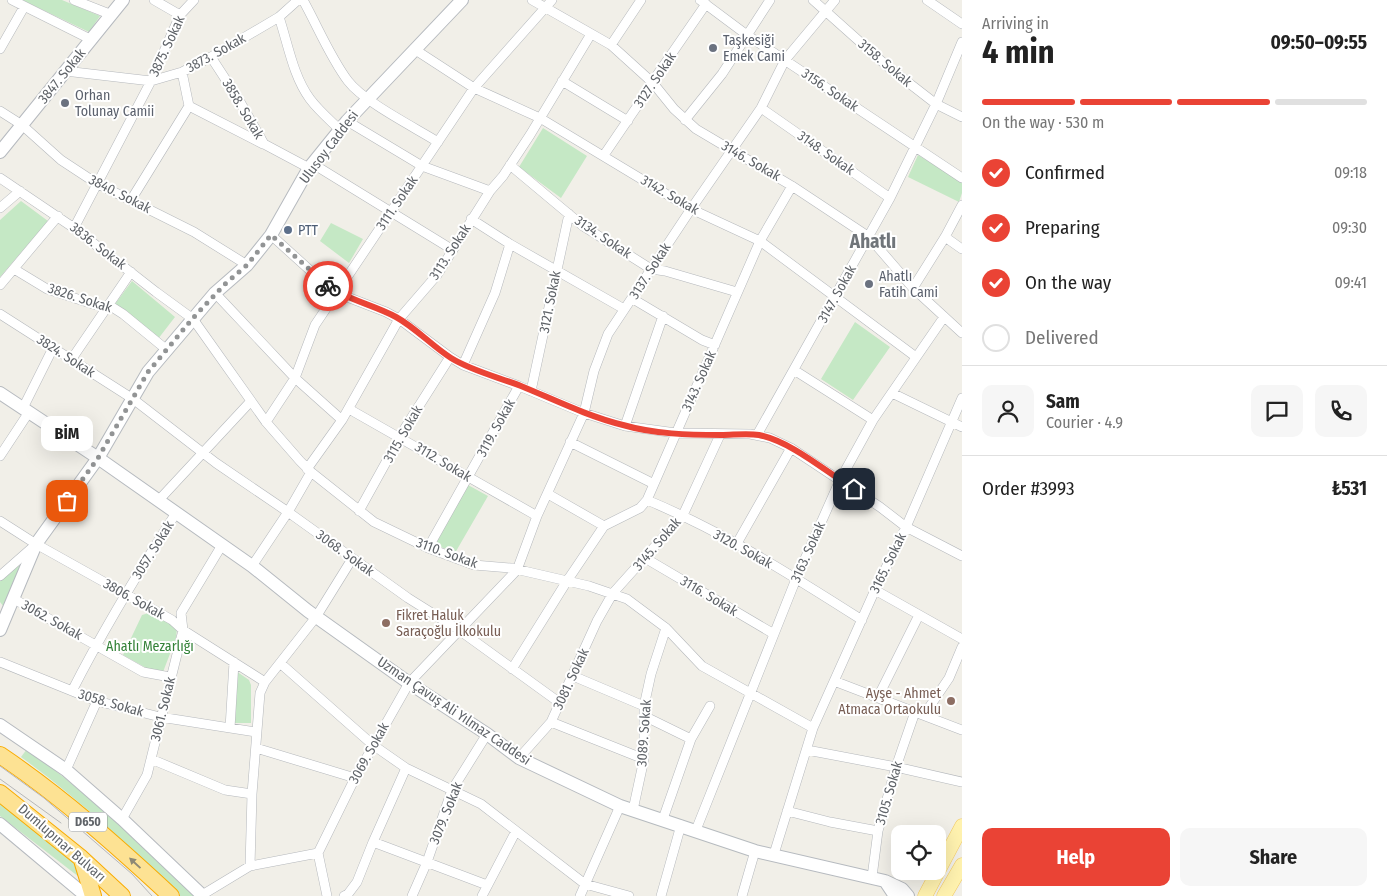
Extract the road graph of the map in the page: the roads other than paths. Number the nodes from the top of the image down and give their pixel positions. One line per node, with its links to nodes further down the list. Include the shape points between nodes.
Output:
1 (12, 0): 17 (street)
2 (74, 0): 20 (street)
3 (123, 0): 20 (street, 3847. Sokak)
4 (154, 0): 21 (street)
5 (194, 0): 21 (street, 3875. Sokak)
6 (298, 0): 22 (street, 3873. Sokak)
7 (303, 0): 40 (street, via 349,82)
8 (462, 0): 30 (street, Ulusoy Caddesi)
9 (532, 0): 18 (street, 3146. Sokak)
10 (552, 0): 18 (street, 3111. Sokak)
11 (641, 0): 28 (street)
12 (770, 0): 25 (street)
13 (813, 0): 19 (street, 3158. Sokak)
14 (835, 0): 19 (street, 3137. Sokak)
15 (927, 0): 23 (street)
16 (703, 2): 25 (street, 3156. Sokak); 38 (street, 3127. Sokak)
17 (24, 7): 26 (street); 29 (street)
18 (546, 9): 24 (street, 3146. Sokak); 39 (street, 3111. Sokak)
19 (826, 12): 33 (street, 3137. Sokak); 41 (street, 3158. Sokak)
20 (112, 15): 26 (street, 3847. Sokak)
21 (180, 15): 36 (street, 3875. Sokak)
22 (279, 17): 31 (street, 3873. Sokak); 50 (street, via 299,80 316,106)
23 (962, 24)
24 (591, 34): 28 (street, 3146. Sokak); 37 (street, 3113. Sokak)
25 (747, 34): 33 (street, 3156. Sokak); 47 (street, via 722,74)
26 (92, 40): 34 (street, 3847. Sokak)
27 (962, 42): 32 (street, 3147. Sokak)
28 (611, 45): 38 (street, 3146. Sokak)
29 (0, 49)
30 (414, 49): 39 (street, 3142. Sokak); 40 (street, Ulusoy Caddesi)
31 (211, 57): 35 (street, 3873. Sokak); 52 (street, 3858. Sokak)
32 (959, 58): 41 (street, 3147. Sokak)
33 (785, 60): 43 (street, 3137. Sokak); 53 (street, 3156. Sokak)
34 (65, 71): 36 (street, 3873. Sokak); 49 (street, 3847. Sokak)
35 (182, 72): 36 (street, 3873. Sokak); 42 (street)
36 (151, 81): 62 (street, 3875. Sokak)
37 (562, 82): 46 (street, 3113. Sokak); 48 (street)
38 (653, 83): 47 (street, 3146. Sokak); 48 (street, 3127. Sokak)
39 (474, 88): 46 (street, 3142. Sokak); 51 (street, 3111. Sokak)
40 (367, 99): 50 (street, Ulusoy Caddesi); 51 (street)
41 (936, 104): 45 (street, 3158. Sokak); 53 (street, 3147. Sokak)
42 (190, 106): 52 (street); 67 (street)
43 (761, 108): 54 (street, 3137. Sokak); 66 (street, 3148. Sokak)
44 (0, 111): 49 (street, 3840. Sokak)
45 (962, 117)
46 (540, 118): 56 (street, 3142. Sokak); 57 (street, 3113. Sokak)
47 (686, 120): 54 (street, 3146. Sokak)
48 (628, 121): 56 (street, 3127. Sokak)
49 (22, 125): 55 (street, 3847. Sokak); 62 (street, 3840. Sokak, via 61,160)
50 (344, 125): 58 (street, Ulusoy Caddesi); 59 (street)
51 (438, 142): 59 (street, 3111. Sokak)
52 (264, 144): 58 (street, 3858. Sokak)
53 (916, 147): 61 (street, 3156. Sokak); 66 (street, 3147. Sokak)
54 (733, 150): 63 (street, 3146. Sokak); 70 (street, 3137. Sokak)
55 (0, 152)
56 (604, 155): 70 (street, 3142. Sokak)
57 (510, 165): 65 (street, 3113. Sokak); 72 (street, 3134. Sokak)
58 (311, 166): 71 (street, 3858. Sokak); 76 (street, Ulusoy Caddesi)
59 (422, 166): 65 (street); 71 (street, 3111. Sokak)
60 (0, 178): 64 (street, 3836. Sokak)
61 (962, 178)
62 (96, 183): 67 (street, 3840. Sokak); 75 (street, 3875. Sokak)
63 (792, 186): 77 (street, 3146. Sokak); 79 (street, 3143. Sokak)
64 (20, 191): 69 (street); 73 (street, 3836. Sokak)
65 (490, 191): 74 (street, 3113. Sokak)
66 (890, 198): 77 (street, 3147. Sokak)
67 (131, 200): 83 (street, 3840. Sokak, via 194,232)
68 (962, 205): 78 (street)
69 (0, 208)
70 (692, 208): 79 (street, 3142. Sokak); 85 (street, 3137. Sokak)
71 (391, 212): 82 (street, 3858. Sokak); 91 (street, 3111. Sokak)
72 (569, 214): 85 (street, 3134. Sokak); 86 (street, 3121. Sokak)
73 (58, 216): 75 (street, 3836. Sokak); 84 (street)
74 (472, 219): 80 (street); 82 (street, 3113. Sokak)
75 (74, 228): 87 (street, 3836. Sokak)
76 (271, 235): 83 (street, Ulusoy Caddesi); 91 (street)
77 (869, 237): 89 (street, 3146. Sokak); 93 (street, 3147. Sokak)
78 (945, 237): 81 (street); 89 (street)
79 (760, 241): 90 (street, 3143. Sokak); 93 (street, 3142. Sokak)
80 (510, 244): 86 (street); 109 (street, via 495,293)
81 (962, 249)
82 (453, 250): 101 (street, 3113. Sokak, via 437,275)
83 (247, 265): 92 (street, Ulusoy Caddesi)
84 (14, 269): 88 (street); 95 (street, 3826. Sokak, via 47,289)
85 (651, 269): 90 (street, 3134. Sokak); 94 (street, 3137. Sokak)
86 (556, 270): 96 (street); 113 (street, 3121. Sokak)
87 (130, 272): 95 (street); 100 (street, 3836. Sokak)
88 (0, 285)
89 (913, 288): 99 (street, 3146. Sokak)
90 (737, 292): 103 (street, 3143. Sokak)
91 (338, 293): 101 (street); 111 (street, 3111. Sokak, via 316,325)
92 (216, 294): 100 (street, Ulusoy Caddesi); 111 (street)
93 (836, 296): 106 (street, 3142. Sokak); 110 (street, 3147. Sokak)
94 (633, 299): 96 (street, 3137. Sokak); 98 (street)
95 (107, 307): 105 (street, 3826. Sokak, via 123,314); 108 (street)
96 (624, 309): 121 (street, 3137. Sokak, via 608,334 594,371)
97 (0, 314): 104 (street, 3824. Sokak)
98 (663, 316): 103 (street); 126 (street)
99 (944, 317): 102 (street, 3146. Sokak); 106 (street, 3163. Sokak)
100 (193, 318): 105 (street, Ulusoy Caddesi); 118 (street, 3110. Sokak)
101 (399, 319): 107 (street); 119 (street, 3113. Sokak)
102 (962, 333)
103 (715, 345): 128 (street, 3143. Sokak)
104 (53, 348): 108 (street, 3824. Sokak); 120 (street)
105 (167, 350): 117 (street, Ulusoy Caddesi, via 148,372)
106 (916, 357): 115 (street, 3163. Sokak)
107 (450, 358): 109 (street); 131 (street, 3115. Sokak)
108 (72, 360): 117 (street, 3824. Sokak)
109 (463, 365): 112 (street)
110 (794, 370): 123 (street); 130 (street, 3147. Sokak)
111 (295, 378): 122 (street); 124 (street, 3111. Sokak)
112 (519, 386): 113 (street); 138 (street, 3119. Sokak)
113 (531, 391): 121 (street)
114 (0, 393): 120 (street, Uzman Çavuş Ali Yılmaz Caddesi)
115 (892, 393): 123 (street, 3163. Sokak); 125 (street)
116 (962, 398): 125 (street, 3165. Sokak)
117 (133, 399): 134 (street, 3068. Sokak); 136 (street, Ulusoy Caddesi)
118 (251, 401): 124 (street, 3110. Sokak); 134 (street)
119 (349, 409): 122 (street, 3113. Sokak); 131 (street, 3112. Sokak)
120 (26, 410): 135 (street); 136 (street, Uzman Çavuş Ali Yılmaz Caddesi)
121 (584, 413): 126 (street); 132 (street, 3137. Sokak)
122 (342, 420): 137 (street, 3113. Sokak)
123 (873, 420): 139 (street, 3163. Sokak)
124 (266, 422): 137 (street, 3110. Sokak)
125 (952, 422): 127 (street); 151 (street, 3165. Sokak)
126 (625, 426): 128 (street)
127 (962, 427)
128 (676, 433): 129 (street); 140 (street, 3143. Sokak)
129 (720, 435): 130 (street); 147 (street, 3145. Sokak)
130 (757, 435): 133 (street)
131 (400, 437): 138 (street, 3112. Sokak); 144 (street, 3115. Sokak)
132 (570, 442): 140 (street); 141 (street, 3137. Sokak)
133 (791, 448): 139 (street); 154 (street)
134 (202, 452): 143 (street); 145 (street, 3068. Sokak)
135 (0, 456)
136 (98, 458): 143 (street, Uzman Çavuş Ali Yılmaz Caddesi); 152 (street, Ulusoy Caddesi)
137 (309, 470): 144 (street, 3110. Sokak); 145 (street, 3113. Sokak)
138 (468, 477): 148 (street, 3112. Sokak); 155 (street, 3119. Sokak)
139 (840, 480): 151 (street); 162 (street, 3163. Sokak)
140 (654, 484): 142 (street, 3143. Sokak)
141 (548, 494): 148 (street, 3137. Sokak); 150 (street)
142 (647, 500): 147 (street, 3120. Sokak); 150 (street, via 640,508)
143 (158, 501): 146 (street, Uzman Çavuş Ali Yılmaz Caddesi)
144 (359, 511): 155 (street, 3110. Sokak, via 374,522)
145 (288, 512): 158 (street, 3068. Sokak); 159 (street, 3113. Sokak)
146 (176, 513): 153 (street, Uzman Çavuş Ali Yılmaz Caddesi); 166 (street, 3057. Sokak)
147 (683, 515): 154 (street, 3120. Sokak); 157 (street, 3145. Sokak)
148 (537, 516): 160 (street, 3137. Sokak)
149 (0, 520): 152 (street, 3806. Sokak)
150 (604, 526): 163 (street)
151 (906, 526): 156 (street); 164 (street, 3165. Sokak)
152 (36, 544): 161 (street); 166 (street, 3806. Sokak); 167 (street, Ulusoy Caddesi)
153 (222, 545): 159 (street, Uzman Çavuş Ali Yılmaz Caddesi); 173 (street, 3061. Sokak, via 182,613)
154 (736, 545): 162 (street, 3120. Sokak)
155 (428, 548): 160 (street, 3110. Sokak, via 474,565)
156 (962, 556)
157 (645, 558): 165 (street, 3145. Sokak); 175 (street, 3116. Sokak)
158 (352, 559): 169 (street); 174 (street, 3068. Sokak)
159 (252, 566): 169 (street, Uzman Çavuş Ali Yılmaz Caddesi)
160 (517, 570): 163 (street, 3110. Sokak); 174 (street, 3069. Sokak)
161 (0, 576)
162 (796, 578): 170 (street, 3120. Sokak); 175 (street, 3163. Sokak)
163 (567, 581): 165 (street, 3110. Sokak); 182 (street)
164 (875, 590): 168 (street); 170 (street, 3165. Sokak)
165 (614, 593): 171 (street, 3110. Sokak); 183 (street, 3081. Sokak)
166 (125, 594): 173 (street, 3806. Sokak, via 172,620); 177 (street, 3057. Sokak)
167 (14, 599): 172 (street, Ulusoy Caddesi); 177 (street, 3062. Sokak)
168 (919, 614): 176 (street); 190 (street)
169 (316, 617): 181 (street); 187 (street, Uzman Çavuş Ali Yılmaz Caddesi)
170 (862, 620): 185 (street, 3165. Sokak)
171 (666, 628): 189 (street, 3110. Sokak, via 702,666); 194 (street, 3089. Sokak, via 651,674)
172 (0, 630)
173 (183, 630): 180 (street, 3806. Sokak); 184 (street, 3061. Sokak)
174 (459, 630): 182 (street, 3068. Sokak); 187 (street, 3069. Sokak)
175 (774, 634): 189 (street, 3163. Sokak)
176 (962, 639)
177 (96, 644): 184 (street, 3062. Sokak, via 143,672); 188 (street, 3057. Sokak)
178 (962, 647): 195 (street, 3105. Sokak, via 948,678)
179 (0, 662): 188 (street, 3058. Sokak)
180 (234, 662): 186 (street, 3806. Sokak); 199 (street)
181 (280, 663): 186 (street); 205 (street)
182 (512, 669): 192 (street, 3068. Sokak)
183 (573, 676): 192 (street, 3081. Sokak); 194 (street)
184 (170, 677): 196 (street, 3061. Sokak)
185 (834, 681): 190 (street); 200 (street, 3165. Sokak)
186 (265, 682): 202 (street, via 260,693)
187 (409, 683): 203 (street, Uzman Çavuş Ali Yılmaz Caddesi); 205 (street, 3069. Sokak)
188 (72, 691): 191 (street, 3058. Sokak)
189 (750, 693): 200 (street, 3110. Sokak); 228 (street, 3163. Sokak)
190 (878, 697): 195 (street)
191 (97, 701): 196 (street, 3058. Sokak); 214 (street)
192 (560, 703): 197 (street, 3081. Sokak)
193 (710, 706): 204 (street)
194 (644, 711): 204 (street); 211 (street, 3089. Sokak)
195 (919, 713): 201 (street); 212 (street, 3105. Sokak)
196 (160, 717): 199 (street, 3058. Sokak); 209 (street, 3061. Sokak)
197 (551, 722): 210 (street, 3081. Sokak); 211 (street)
198 (0, 725): 214 (street)
199 (230, 728): 202 (street, 3058. Sokak)
200 (813, 728): 207 (street, 3165. Sokak)
201 (962, 730)
202 (256, 732): 206 (street)
203 (487, 734): 210 (street, Uzman Çavuş Ali Yılmaz Caddesi); 217 (street, 3079. Sokak)
204 (691, 738): 223 (street)
205 (373, 745): 213 (street); 215 (street, 3069. Sokak)
206 (256, 748): 215 (street); 219 (street)
207 (807, 750): 212 (street); 221 (street, 3165. Sokak)
208 (0, 755): 246 (highway, D650, one-way to 208, via 99,831 25,771)
209 (151, 758): 219 (street, via 226,790); 222 (street, 3061. Sokak, via 147,775)
210 (519, 758): 220 (street, Uzman Çavuş Ali Yılmaz Caddesi)
211 (644, 760): 220 (street, 3089. Sokak)
212 (896, 767): 216 (street); 229 (street, 3105. Sokak)
213 (406, 768): 217 (street); 230 (street)
214 (66, 770): 222 (street)
215 (355, 778): 232 (street, 3069. Sokak)
216 (962, 782)
217 (452, 790): 227 (street, via 481,804); 235 (street, 3079. Sokak)
218 (0, 793): 234 (highway, Dumlupınar Bulvarı / D650)
219 (252, 794): 237 (street)
220 (626, 808): 223 (street, Uzman Çavuş Ali Yılmaz Caddesi); 239 (street, 3089. Sokak)
221 (786, 811): 229 (street); 233 (street, 3165. Sokak)
222 (122, 819): 247 (street)
223 (663, 819): 225 (street, Uzman Çavuş Ali Yılmaz Caddesi)
224 (0, 824): 243 (street)
225 (681, 825): 228 (street, Uzman Çavuş Ali Yılmaz Caddesi); 254 (street)
226 (962, 826): 241 (main road)
227 (516, 830): 239 (street); 240 (street)
228 (696, 830): 231 (street, Uzman Çavuş Ali Yılmaz Caddesi)
229 (878, 830): 238 (street, 3105. Sokak)
230 (372, 842): 235 (street); 249 (street, via 357,882)
231 (755, 851): 233 (street, Uzman Çavuş Ali Yılmaz Caddesi); 255 (street)
232 (318, 853): 237 (street); 248 (street)
233 (774, 854): 238 (street, Uzman Çavuş Ali Yılmaz Caddesi)
234 (81, 858): 244 (highway); 245 (highway, Dumlupınar Bulvarı / D650)
235 (427, 862): 240 (street); 250 (street, 3079. Sokak)
236 (962, 865): 256 (main road)
237 (250, 866): 247 (street)
238 (872, 877): 242 (street, Uzman Çavuş Ali Yılmaz Caddesi, via 885,881)
239 (585, 884): 252 (street, 3089. Sokak); 253 (street)
240 (487, 885): 251 (street)
241 (928, 891): 242 (street)
242 (902, 894)
243 (86, 896)
244 (93, 896)
245 (122, 896)
246 (170, 896)
247 (203, 896)
248 (327, 896)
249 (344, 896)
250 (412, 896)
251 (482, 896)
252 (580, 896)
253 (629, 896)
254 (661, 896)
255 (742, 896)
256 (944, 896)

